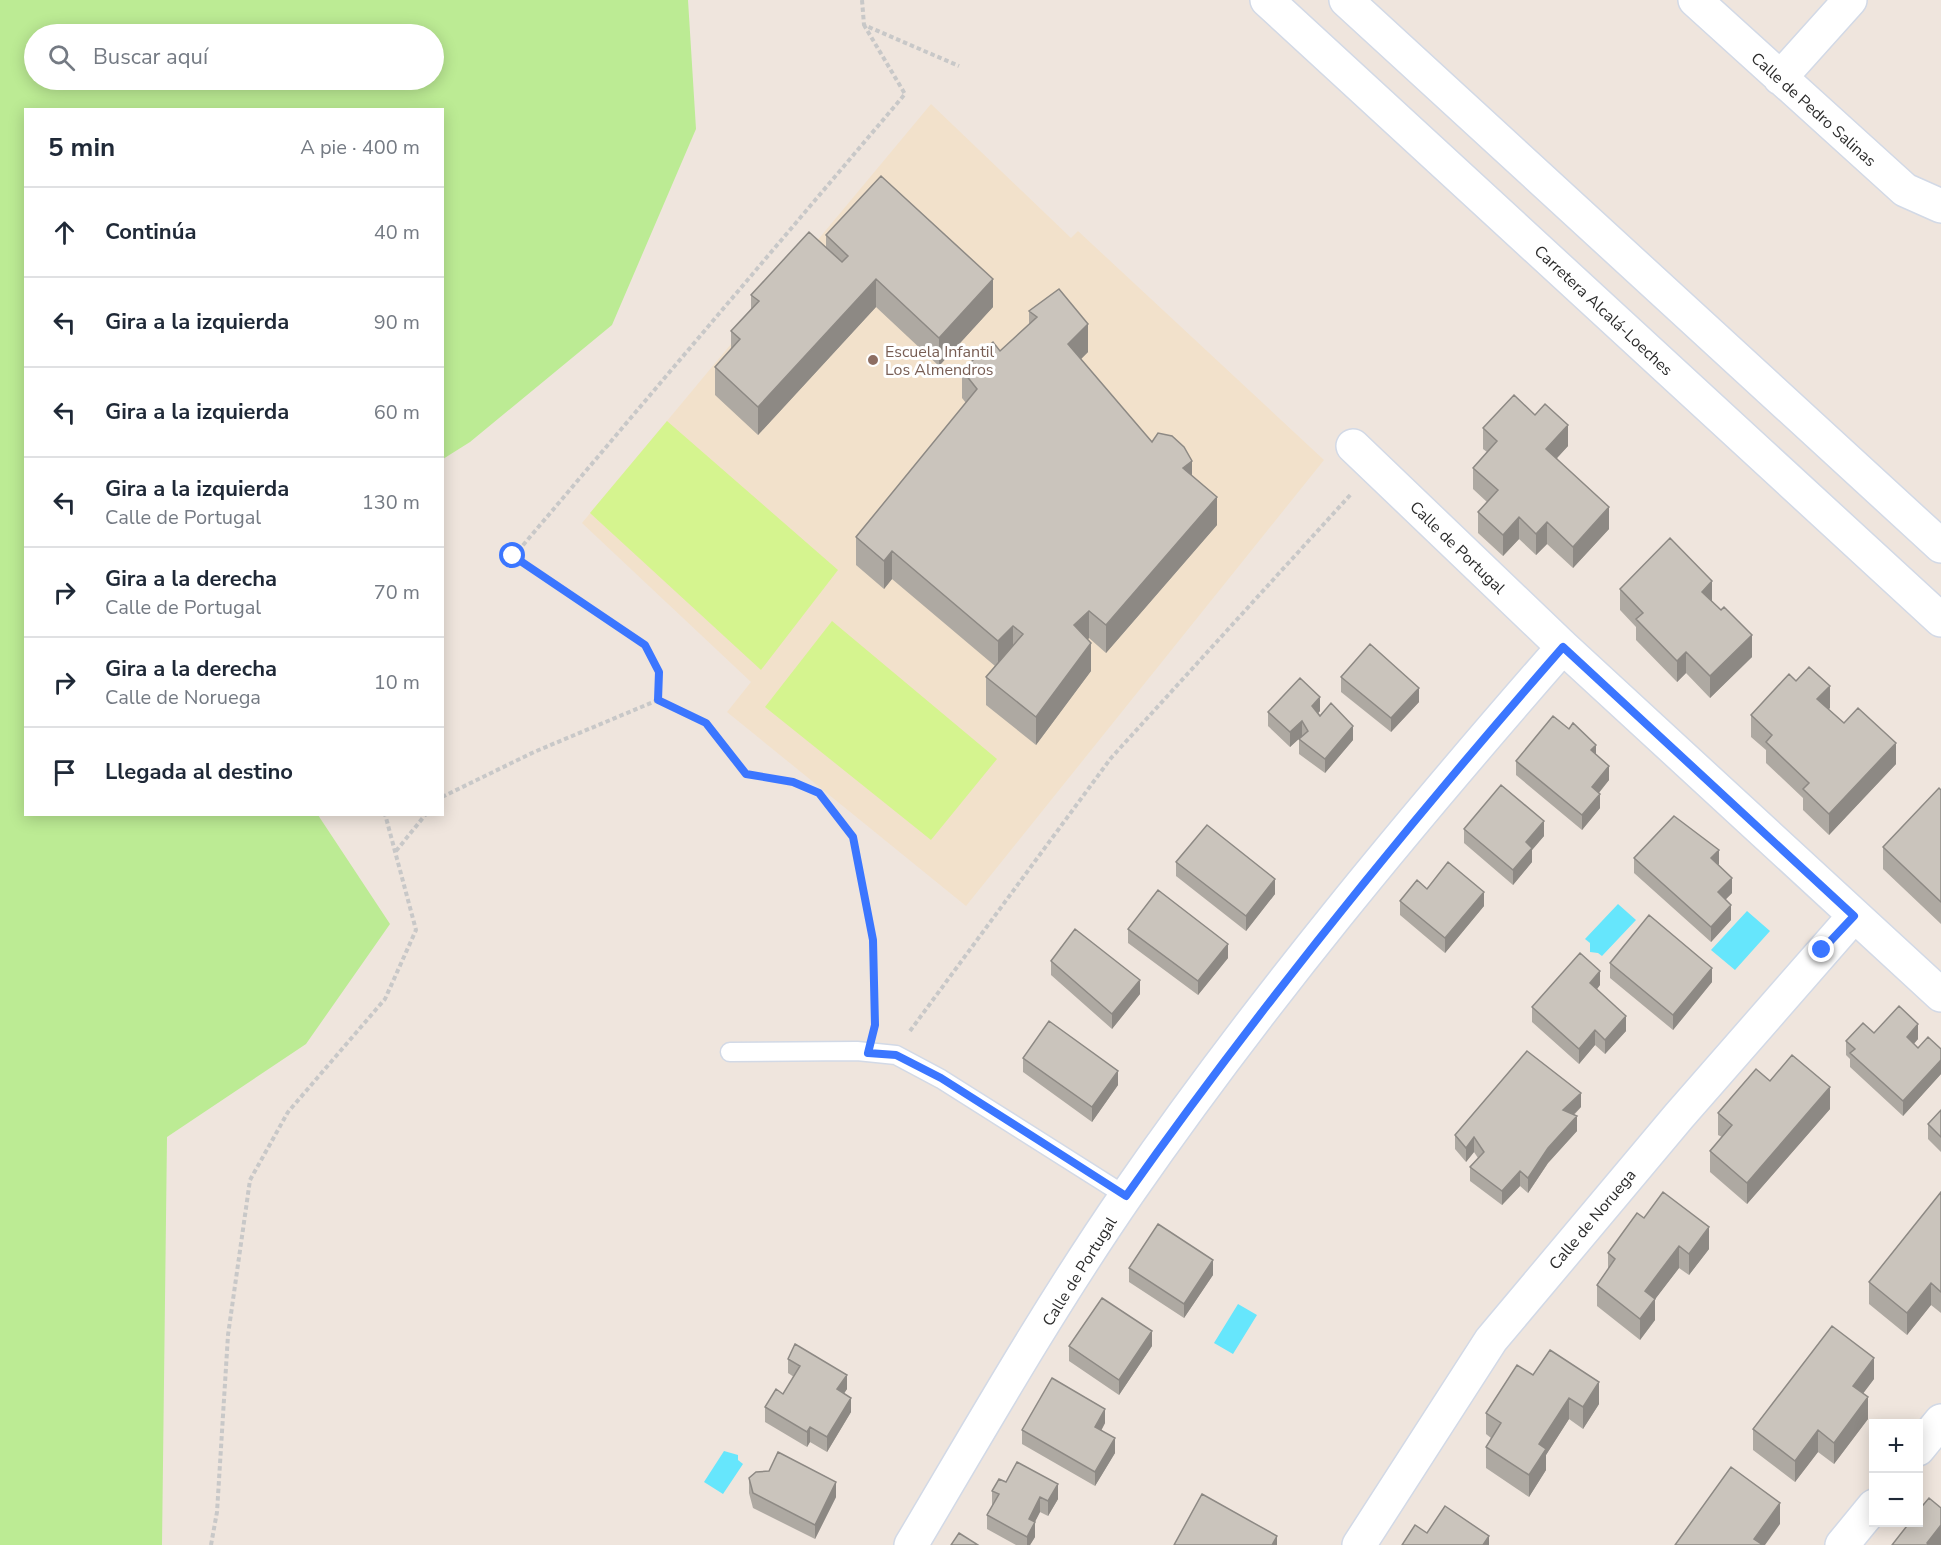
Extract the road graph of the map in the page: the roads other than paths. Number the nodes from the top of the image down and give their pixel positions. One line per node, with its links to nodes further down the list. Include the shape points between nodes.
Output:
1 (1267, 0): 9 (street, Carretera Alcalá-Loeches)
2 (1346, 0): 8 (street)
3 (1695, 0): 5 (street, Calle de Pedro Salinas)
4 (1850, 0): 5 (street)
5 (1780, 78): 6 (street, Calle de Pedro Salinas, via 1905,190)
6 (1941, 206)
7 (1353, 446): 10 (street, Calle de Portugal)
8 (1936, 540)
9 (1941, 620)
10 (1563, 647): 11 (street, Calle de Portugal); 14 (street, Calle de Portugal, via 1284,982)
11 (1854, 916): 12 (street, Calle de Portugal); 19 (street, Calle de Noruega, via 1491,1340)
12 (1941, 994)
13 (730, 1052): 14 (lane, via 896,1055 941,1078)
14 (1126, 1196): 18 (street, Calle de Portugal)
15 (1941, 1421): 16 (street)
16 (1923, 1443)
17 (1869, 1512): 20 (street)
18 (910, 1545)
19 (1359, 1545)
20 (1842, 1545)

